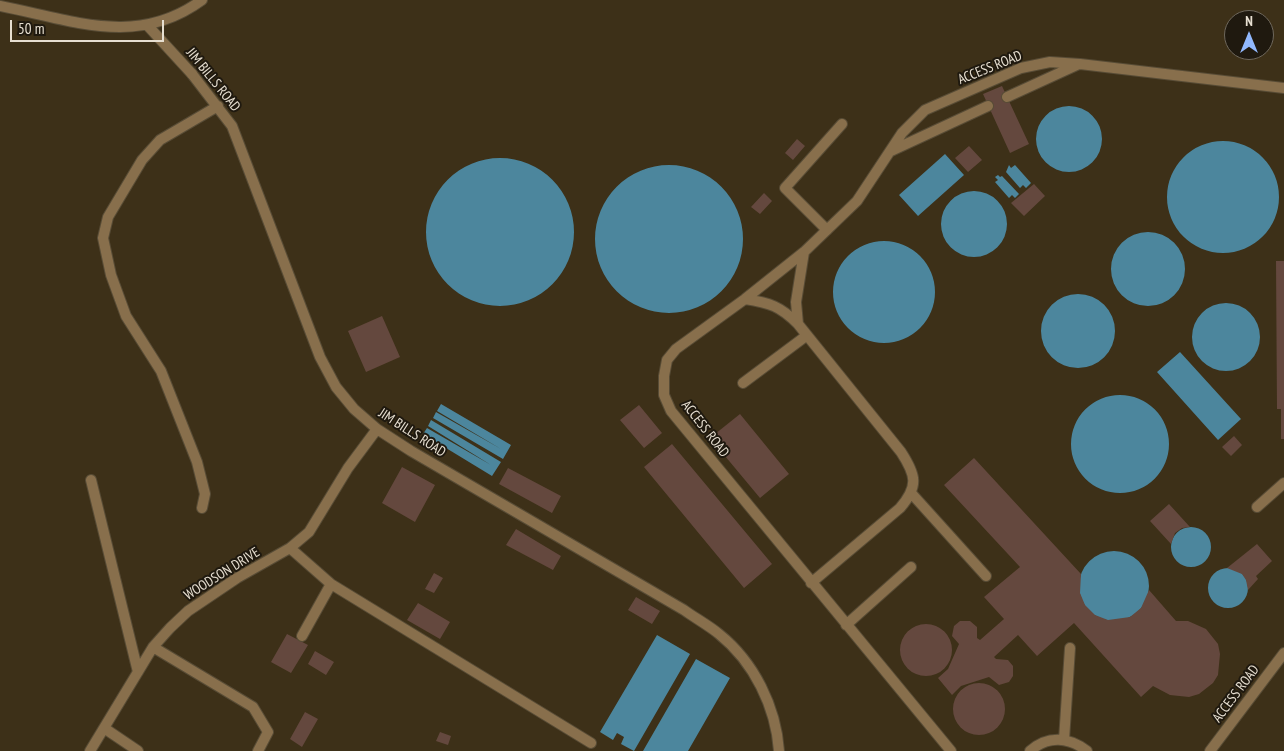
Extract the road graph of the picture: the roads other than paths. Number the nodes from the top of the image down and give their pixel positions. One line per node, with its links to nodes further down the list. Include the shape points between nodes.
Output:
1 (202, 0): 3 (street, via 179,14)
2 (0, 6): 3 (street, via 105,26)
3 (148, 26): 7 (street, JIM BILLS ROAD)
4 (1080, 64): 5 (street, ACCESS ROAD); 6 (street); 10 (street, ACCESS ROAD, via 1050,62 1021,68 925,110 902,133)
5 (1284, 88)
6 (1007, 97)
7 (218, 106): 17 (street, JIM BILLS ROAD, via 232,126 320,357 336,387 354,410); 22 (street, via 160,140 142,160 108,217 102,238 126,316 161,371 197,462 205,494)
8 (988, 106): 10 (street)
9 (842, 124): 11 (street, via 785,188)
10 (890, 152): 11 (street, ACCESS ROAD, via 857,201)
11 (826, 230): 12 (street, ACCESS ROAD)
12 (804, 252): 13 (street, ACCESS ROAD); 14 (street, via 796,302)
13 (745, 299): 14 (street, via 782,308); 26 (street, ACCESS ROAD, via 676,348 667,360 664,395 671,410)
14 (798, 324): 15 (street)
15 (806, 336): 16 (street); 20 (street, via 901,452 914,472)
16 (743, 383)
17 (377, 428): 23 (street, WOODSON DRIVE, via 309,532); 40 (street, JIM BILLS ROAD, via 719,634 734,648 759,683 769,703)
18 (91, 480): 33 (street)
19 (1284, 483): 21 (street)
20 (912, 494): 25 (street); 26 (street, via 900,508)
21 (1257, 506)
22 (202, 508)
23 (290, 548): 27 (street); 30 (street, WOODSON DRIVE, via 188,611)
24 (911, 567): 28 (street)
25 (986, 576)
26 (811, 583): 28 (street, ACCESS ROAD)
27 (331, 584): 29 (street); 36 (street)
28 (846, 625): 41 (street, ACCESS ROAD)
29 (302, 636)
30 (153, 647): 33 (street, WOODSON DRIVE); 39 (street, via 253,708 268,732)
31 (1070, 648): 35 (street)
32 (1284, 653): 44 (street, ACCESS ROAD)
33 (138, 672): 34 (street, WOODSON DRIVE)
34 (104, 728): 37 (street, WOODSON DRIVE); 38 (street)
35 (1064, 740): 42 (street, via 1036,746); 43 (street, via 1074,741)
36 (591, 742)
37 (90, 751)
38 (138, 751)
39 (258, 751)
40 (780, 751)
41 (951, 751)
42 (1030, 751)
43 (1087, 751)
44 (1210, 751)

